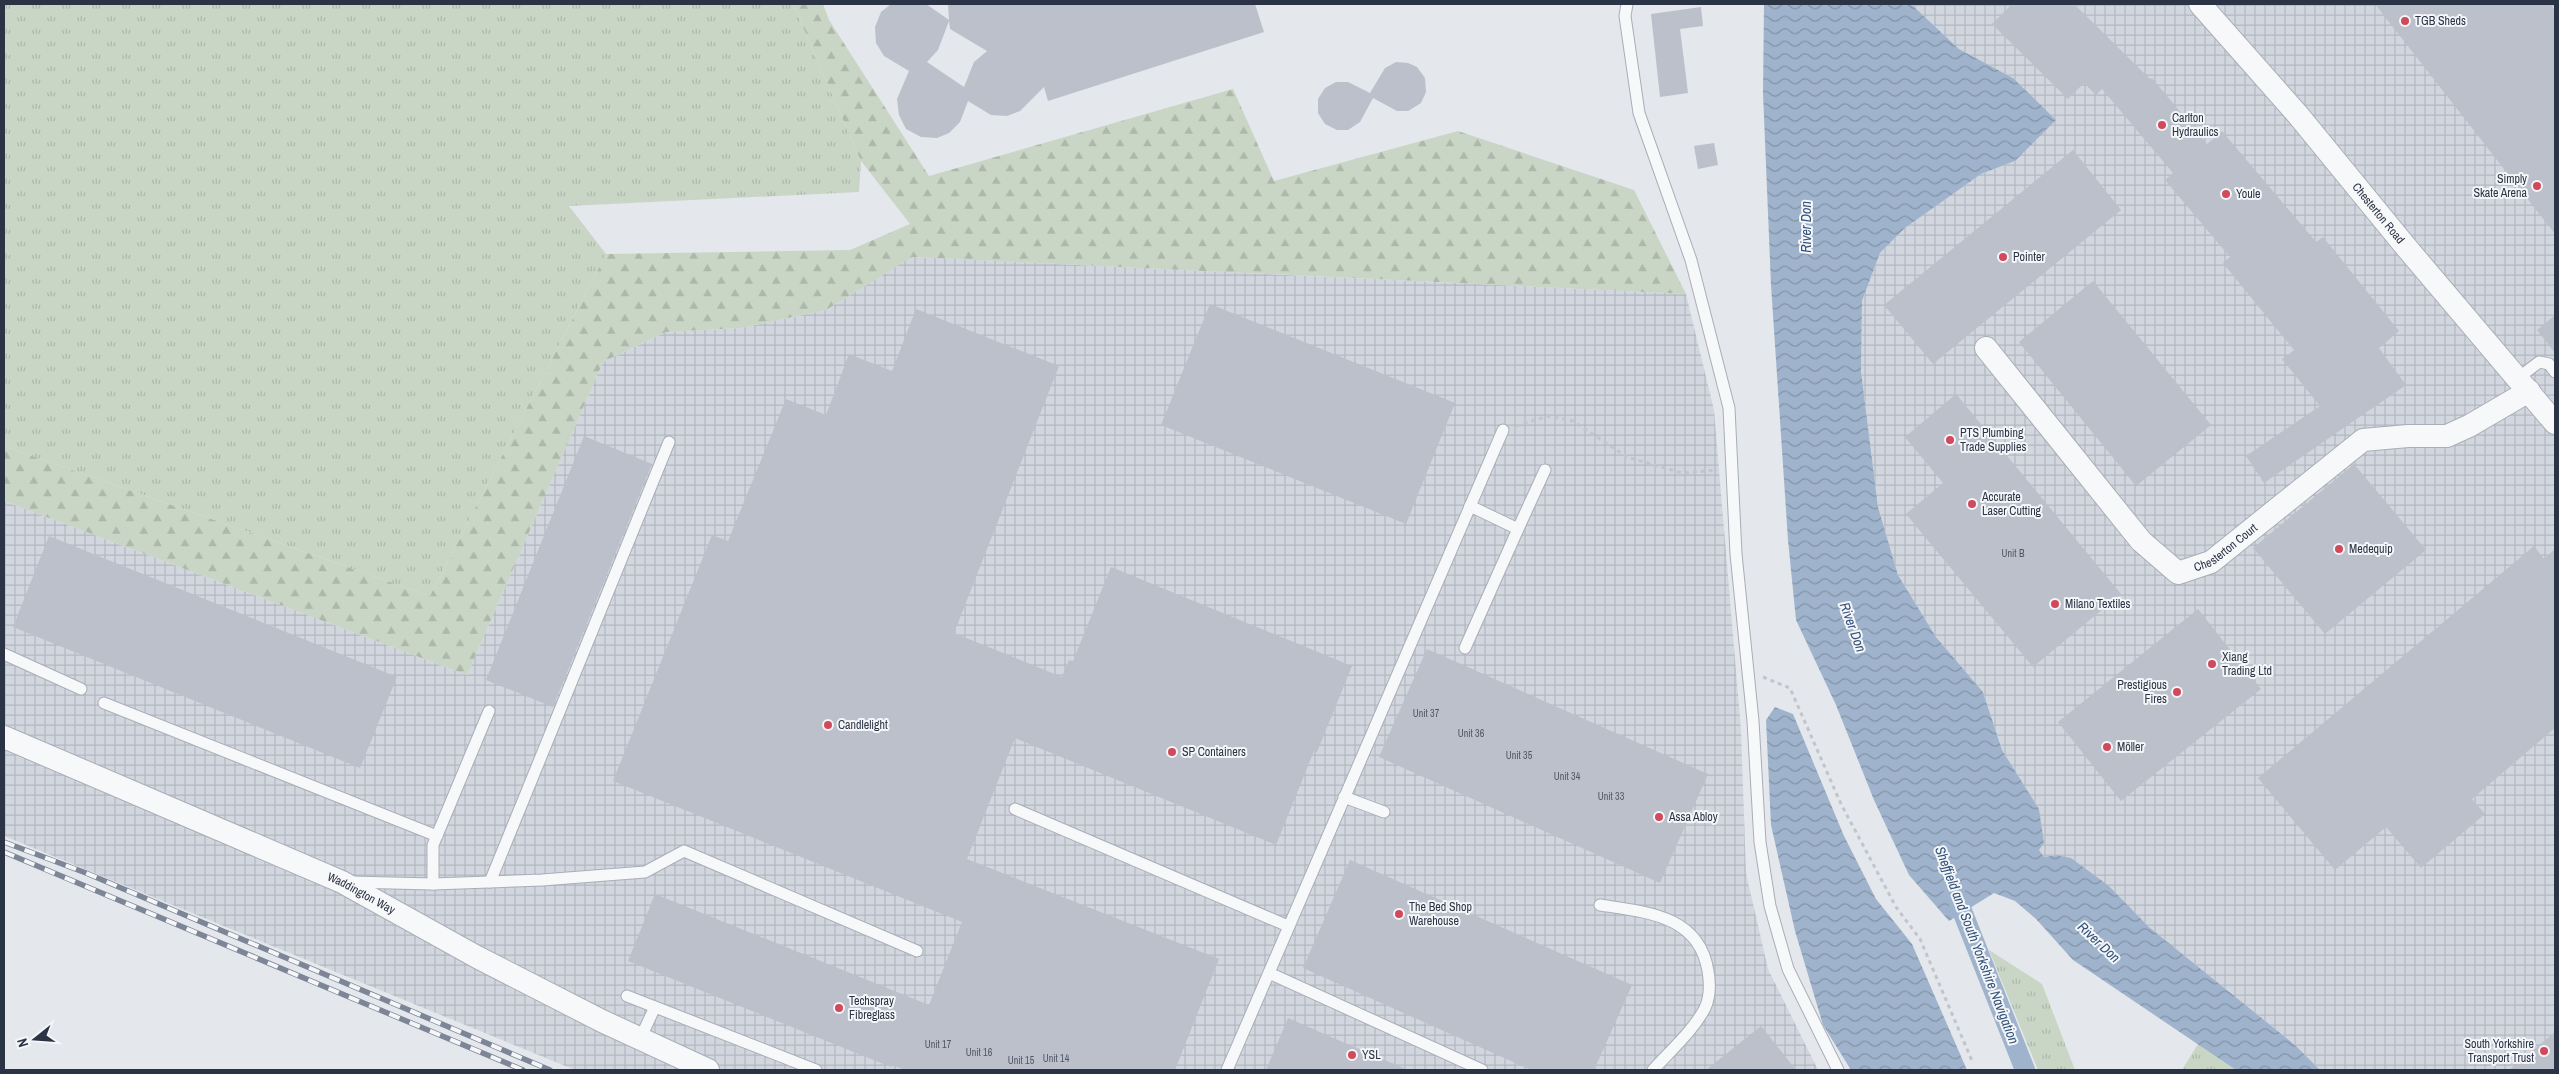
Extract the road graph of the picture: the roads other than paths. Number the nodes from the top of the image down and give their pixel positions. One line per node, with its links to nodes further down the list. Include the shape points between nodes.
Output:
1 (1627, 4): 37 (lane, via 1625,16 1639,114 1691,260 1729,408 1736,554 1760,842 1770,906 1788,970)
2 (2200, 4): 5 (street, Chesterton Road, via 2298,115)
3 (1986, 348): 5 (street, Chesterton Court, via 2141,542 2178,573 2211,562 2363,440 2448,436 2469,426)
4 (2555, 372): 5 (lane, via 2549,364 2538,362)
5 (2523, 384): 6 (street, Chesterton Road)
6 (2555, 423)
7 (1503, 430): 10 (lane)
8 (670, 442): 23 (lane)
9 (1545, 470): 11 (lane)
10 (1470, 506): 11 (lane); 18 (lane)
11 (1518, 529): 12 (lane)
12 (1465, 648)
13 (4, 654): 14 (lane)
14 (80, 689)
15 (104, 703): 21 (lane)
16 (489, 711): 21 (lane)
17 (4, 737): 22 (street, Waddington Way)
18 (1344, 797): 20 (lane); 26 (lane)
19 (1015, 809): 26 (lane)
20 (1384, 812)
21 (437, 836): 24 (lane, via 433,845)
22 (342, 882): 24 (lane); 31 (street, Waddington Way, via 477,957)
23 (490, 882): 24 (lane); 27 (lane, via 645,872 684,851)
24 (432, 884)
25 (1600, 905): 36 (lane, via 1675,921 1692,936 1706,961 1710,985 1706,1007 1696,1023)
26 (1288, 926): 28 (lane)
27 (917, 951)
28 (1269, 973): 34 (lane); 35 (lane)
29 (627, 996): 30 (lane)
30 (655, 1007): 31 (lane); 33 (lane)
31 (640, 1039): 32 (street, Waddington Way)
32 (708, 1070)
33 (816, 1070)
34 (1227, 1070)
35 (1482, 1070)
36 (1653, 1070)
37 (1838, 1070)

